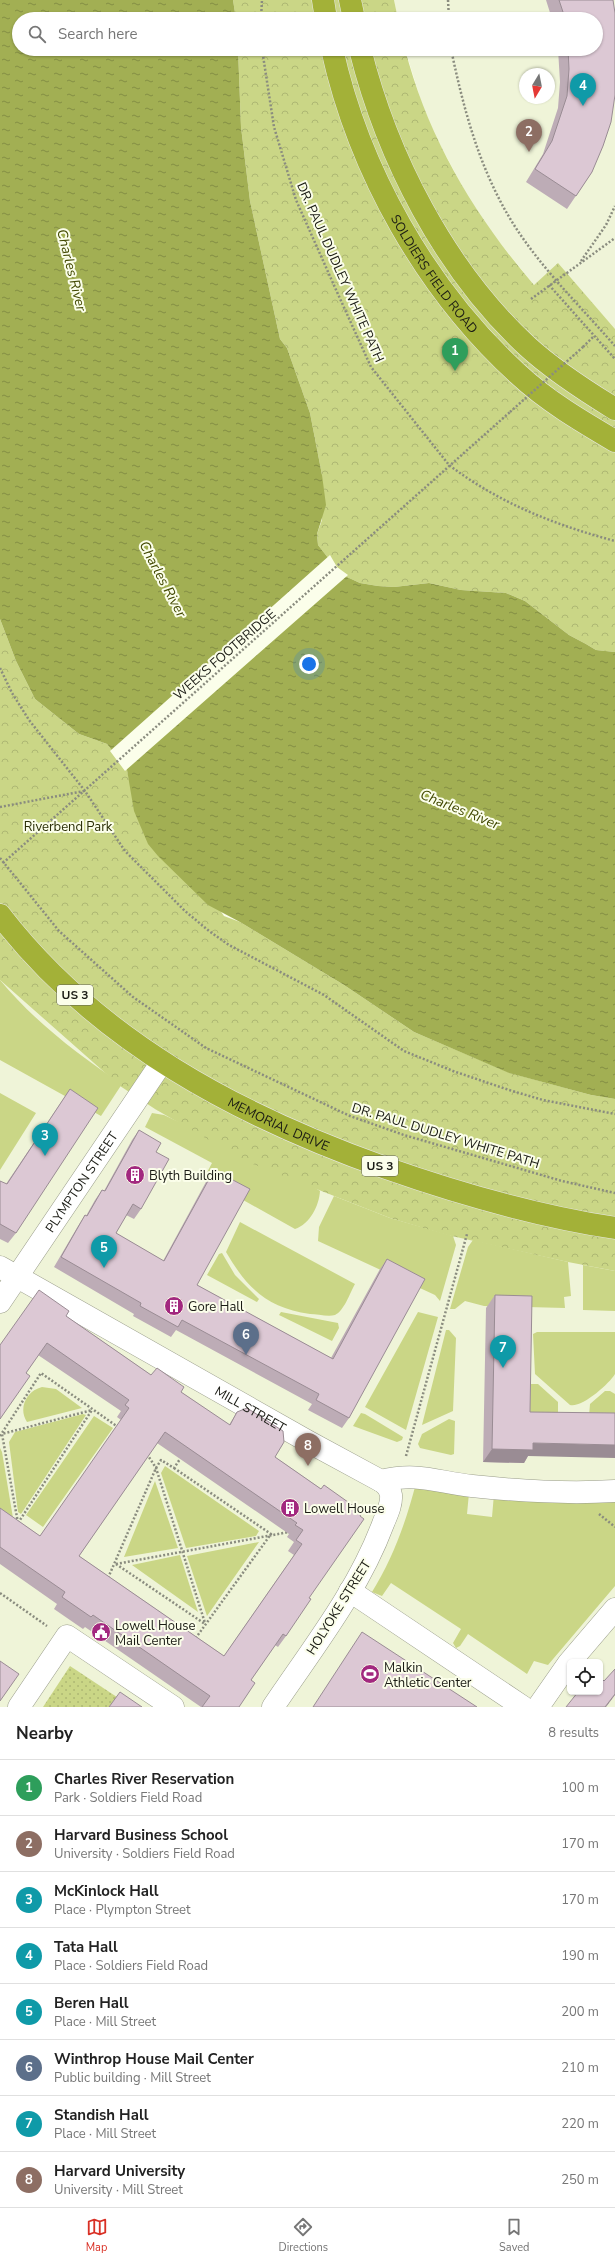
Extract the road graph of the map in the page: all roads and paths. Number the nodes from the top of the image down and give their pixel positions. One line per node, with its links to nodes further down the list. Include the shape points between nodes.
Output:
1 (262, 0): 5 (path)
2 (323, 0): 6 (highway)
3 (350, 0): 7 (highway)
4 (448, 0): 8 (path)
5 (261, 12)
6 (325, 12)
7 (353, 12)
8 (449, 12)
9 (263, 56): 24 (path, DR. PAUL DUDLEY WHITE PATH, via 274,127 296,200 333,285 371,367)
10 (334, 56): 23 (highway, SOLDIERS FIELD ROAD, via 353,121 377,180 408,236 453,304 487,345 519,376 550,400)
11 (362, 56): 22 (highway, SOLDIERS FIELD ROAD, via 378,112 404,174 430,221 473,286 527,346 566,377)
12 (453, 56): 16 (path, via 474,142 489,178 515,225)
13 (615, 206): 15 (path, via 606,225)
14 (615, 238): 15 (path)
15 (580, 263): 16 (path)
16 (556, 279): 17 (path); 20 (path)
17 (549, 285): 18 (path); 19 (path)
18 (531, 299)
19 (594, 336): 21 (path); 24 (path, WEEKS FOOTBRIDGE, bridge)
20 (615, 346)
21 (615, 359)
22 (615, 409)
23 (615, 441)
24 (449, 465): 25 (path, DR. PAUL DUDLEY WHITE PATH, via 483,490 524,510 564,526); 27 (path, WEEKS FOOTBRIDGE)
25 (615, 541)
26 (0, 668): 27 (path, via 29,720)
27 (85, 791): 28 (path); 30 (path, WEEKS FOOTBRIDGE); 33 (path, via 125,851 185,911 229,945 324,995 404,1051 509,1090 543,1100)
28 (0, 807)
29 (0, 858): 30 (path, DR. PAUL DUDLEY WHITE PATH)
30 (3, 863): 34 (path, DR. PAUL DUDLEY WHITE PATH, via 59,930 133,997 206,1048 350,1116 404,1135 562,1181)
31 (0, 915): 32 (highway, MEMORIAL DRIVE / US 3, via 35,956 73,993 115,1030)
32 (162, 1062): 35 (highway, MEMORIAL DRIVE / US 3, via 206,1089 266,1119 367,1162 495,1202); 37 (street, PLYMPTON STREET)
33 (615, 1114)
34 (615, 1193)
35 (615, 1228)
36 (467, 1234): 44 (path)
37 (8, 1272): 38 (street, PLYMPTON STREET); 47 (street, MILL STREET, via 282,1428)
38 (0, 1302)
39 (92, 1410): 40 (path); 41 (path); 41 (path, via 41,1373); 49 (path)
40 (122, 1430)
41 (1, 1435): 49 (path)
42 (145, 1450): 45 (path)
43 (180, 1459): 46 (path)
44 (404, 1462)
45 (156, 1468): 46 (path, via 161,1460); 54 (path); 55 (path)
46 (174, 1468): 53 (path)
47 (381, 1480): 48 (street, via 414,1476 471,1486 532,1491); 59 (street, HOLYOKE STREET, via 390,1490 390,1506 375,1545)
48 (615, 1491)
49 (18, 1523): 50 (path); 51 (path)
50 (16, 1527)
51 (24, 1528)
52 (291, 1531): 53 (path)
53 (271, 1534): 54 (path); 62 (path)
54 (183, 1552): 55 (path); 62 (path)
55 (116, 1564): 57 (path); 62 (path)
56 (101, 1576): 57 (path)
57 (107, 1580): 58 (path)
58 (113, 1584)
59 (350, 1591): 67 (street, HOLYOKE STREET); 68 (street)
60 (0, 1593): 63 (path)
61 (615, 1609): 69 (street, via 568,1664)
62 (205, 1624): 64 (path, via 194,1641)
63 (50, 1628)
64 (187, 1636)
65 (19, 1707): 66 (street, via 67,1636)
66 (173, 1707)
67 (273, 1707)
68 (522, 1707)
69 (538, 1707)

